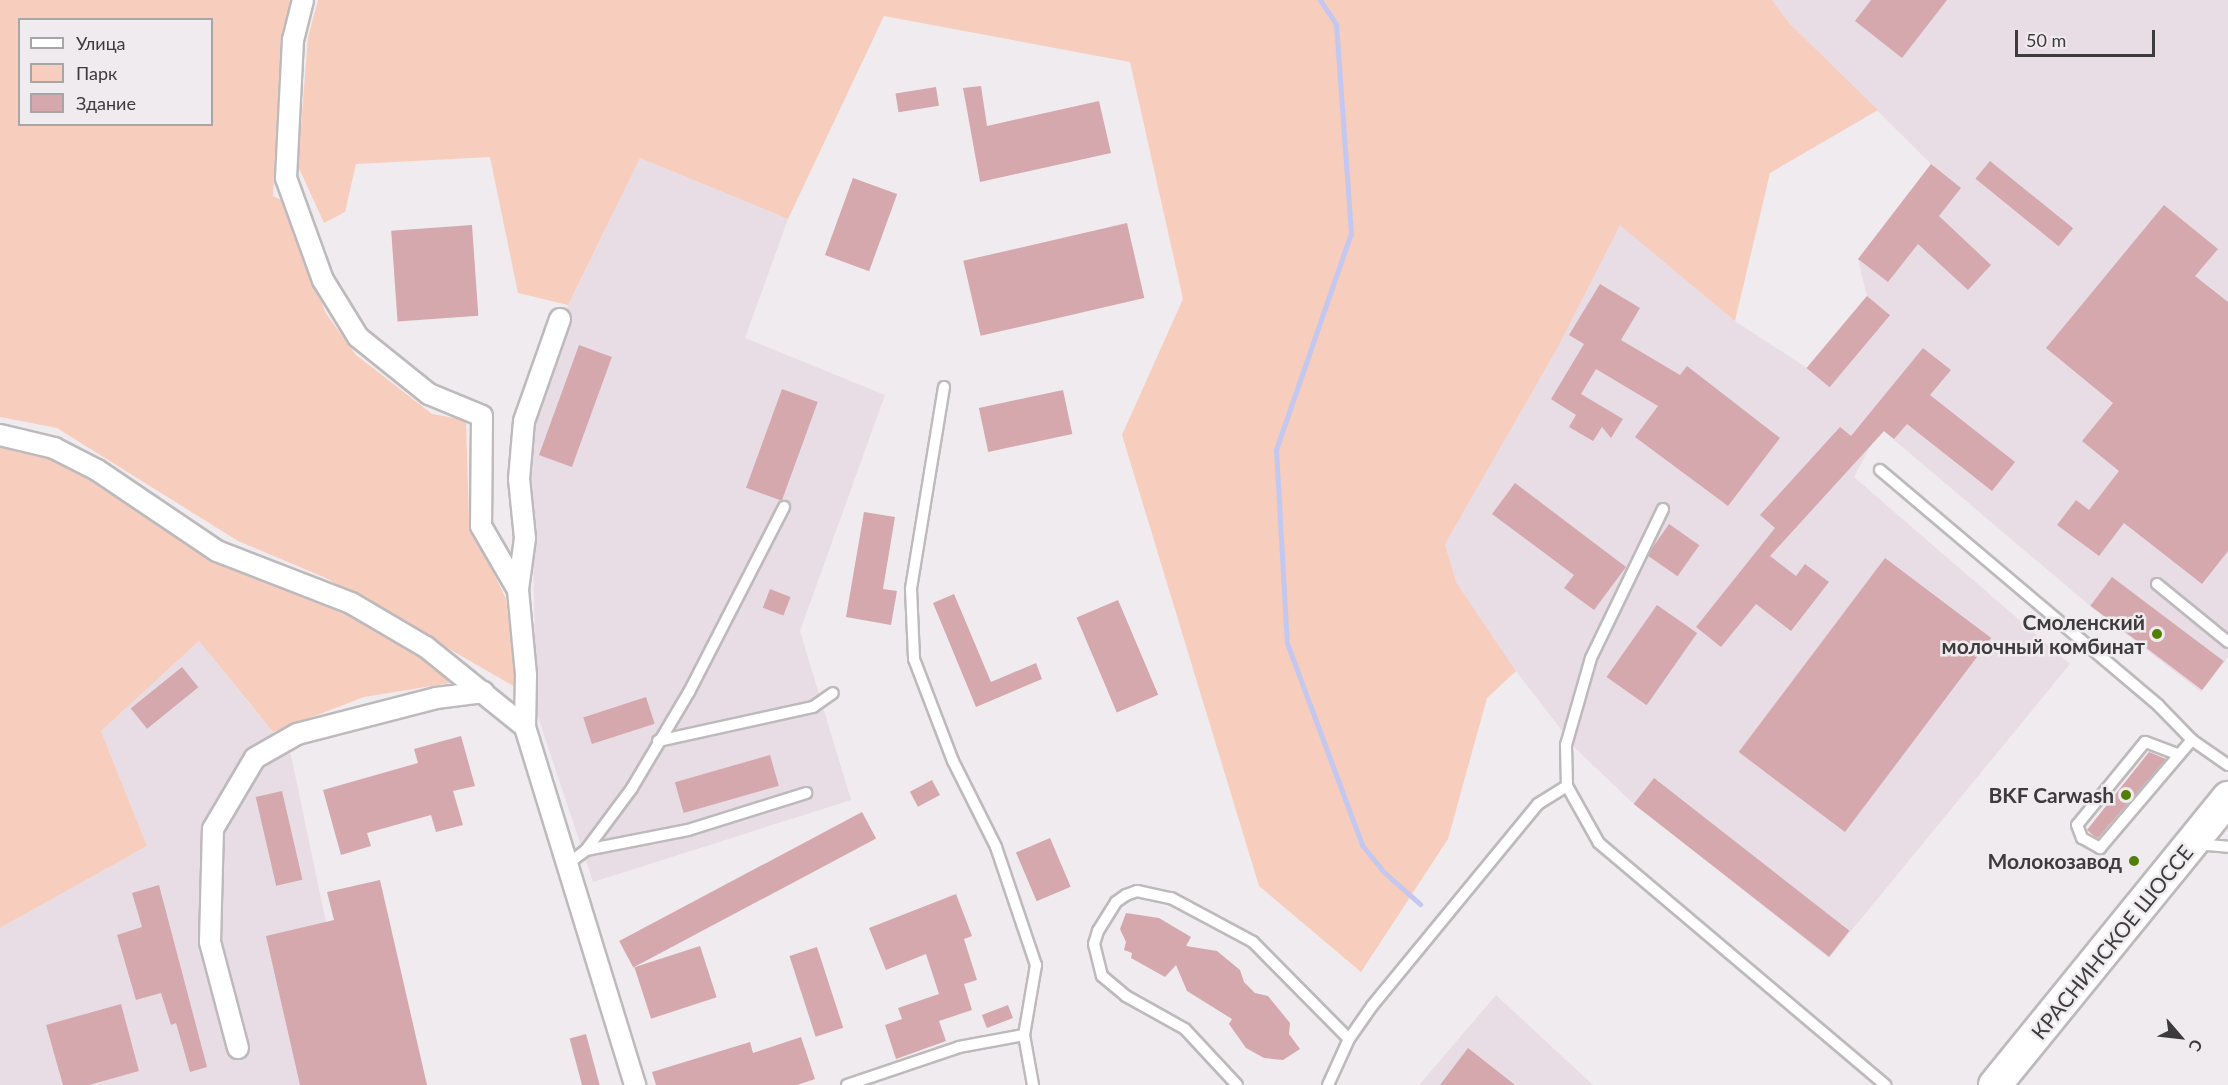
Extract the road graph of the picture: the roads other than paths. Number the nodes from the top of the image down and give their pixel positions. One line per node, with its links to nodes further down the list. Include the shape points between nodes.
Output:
1 (303, 0): 9 (street, via 293,40 286,178 323,280 358,337 429,393 482,416 481,526)
2 (560, 319): 9 (street, via 524,421 519,479 525,538)
3 (944, 387): 25 (lane, via 911,589 914,659 953,761 996,847 1036,965)
4 (0, 435): 11 (street, via 54,448 97,470 217,551 351,603 426,647)
5 (1880, 470): 14 (lane, via 2158,705)
6 (784, 507): 15 (lane, via 689,692)
7 (1663, 509): 18 (lane, via 1591,658 1566,745)
8 (2157, 584): 10 (lane)
9 (518, 590): 13 (street, via 526,675)
10 (2228, 642)
11 (484, 692): 13 (street); 27 (street, via 436,698 308,731 255,758 213,830 210,942)
12 (833, 693): 15 (lane, via 813,707)
13 (525, 727): 24 (street)
14 (2192, 740): 16 (lane); 17 (lane)
15 (658, 741): 23 (lane, via 632,788)
16 (2177, 754): 16 (lane, via 2100,848 2082,838 2077,825 2145,742)
17 (2228, 765)
18 (1567, 786): 26 (lane, via 1538,804); 33 (lane, via 1599,843)
19 (806, 793): 23 (lane, via 688,830)
20 (2228, 798): 21 (main road, КРАСНИНСКОЕ ШОССЕ)
21 (2192, 844): 22 (lane); 34 (main road, КРАСНИНСКОЕ ШОССЕ)
22 (2228, 847)
23 (586, 850): 24 (lane)
24 (568, 863): 28 (street)
25 (1024, 1035): 29 (lane, via 959,1047); 30 (lane)
26 (1349, 1039): 31 (lane, via 1252,942 1171,898 1137,891 1126,895 1116,902 1094,944 1102,976 1126,996 1185,1029); 32 (lane)
27 (238, 1048)
28 (635, 1085)
29 (847, 1085)
30 (1034, 1085)
31 (1237, 1085)
32 (1328, 1085)
33 (1885, 1085)
34 (1995, 1085)

